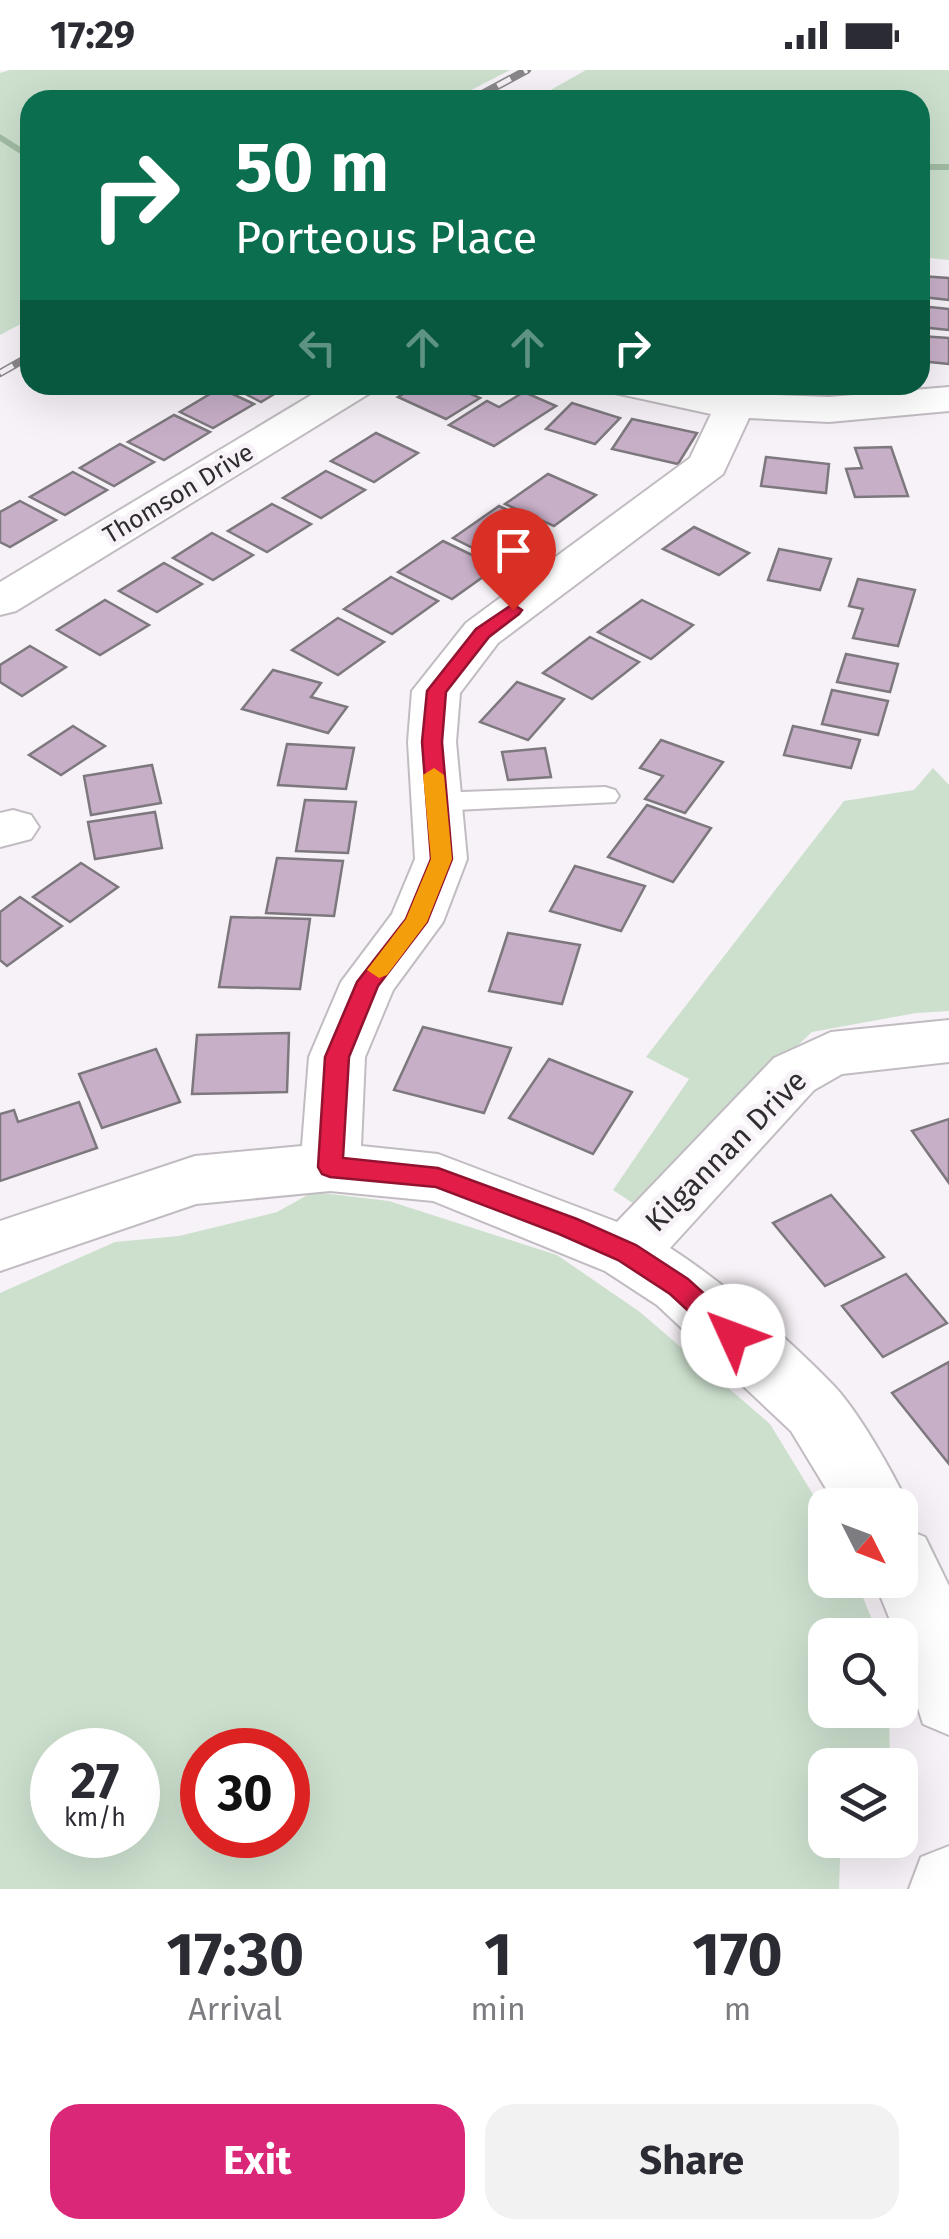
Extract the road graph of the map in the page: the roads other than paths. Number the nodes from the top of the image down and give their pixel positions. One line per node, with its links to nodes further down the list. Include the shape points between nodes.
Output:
1 (340, 395): 5 (street, Thomson Drive)
2 (684, 395): 4 (street)
3 (949, 400): 4 (street, via 861,410)
4 (735, 404): 7 (street, via 708,465 482,633 436,691)
5 (0, 601)
6 (604, 796): 7 (lane)
7 (436, 802): 9 (street, via 441,859 416,922 368,982 337,1057)
8 (949, 1041): 11 (street, Kilgannan Drive, via 831,1054 794,1074)
9 (330, 1167): 10 (street, via 195,1180); 11 (street, via 438,1178)
10 (0, 1246)
11 (627, 1253): 12 (street, via 679,1286 814,1410)
12 (863, 1488)
13 (918, 1597): 14 (street)
14 (949, 1699)

